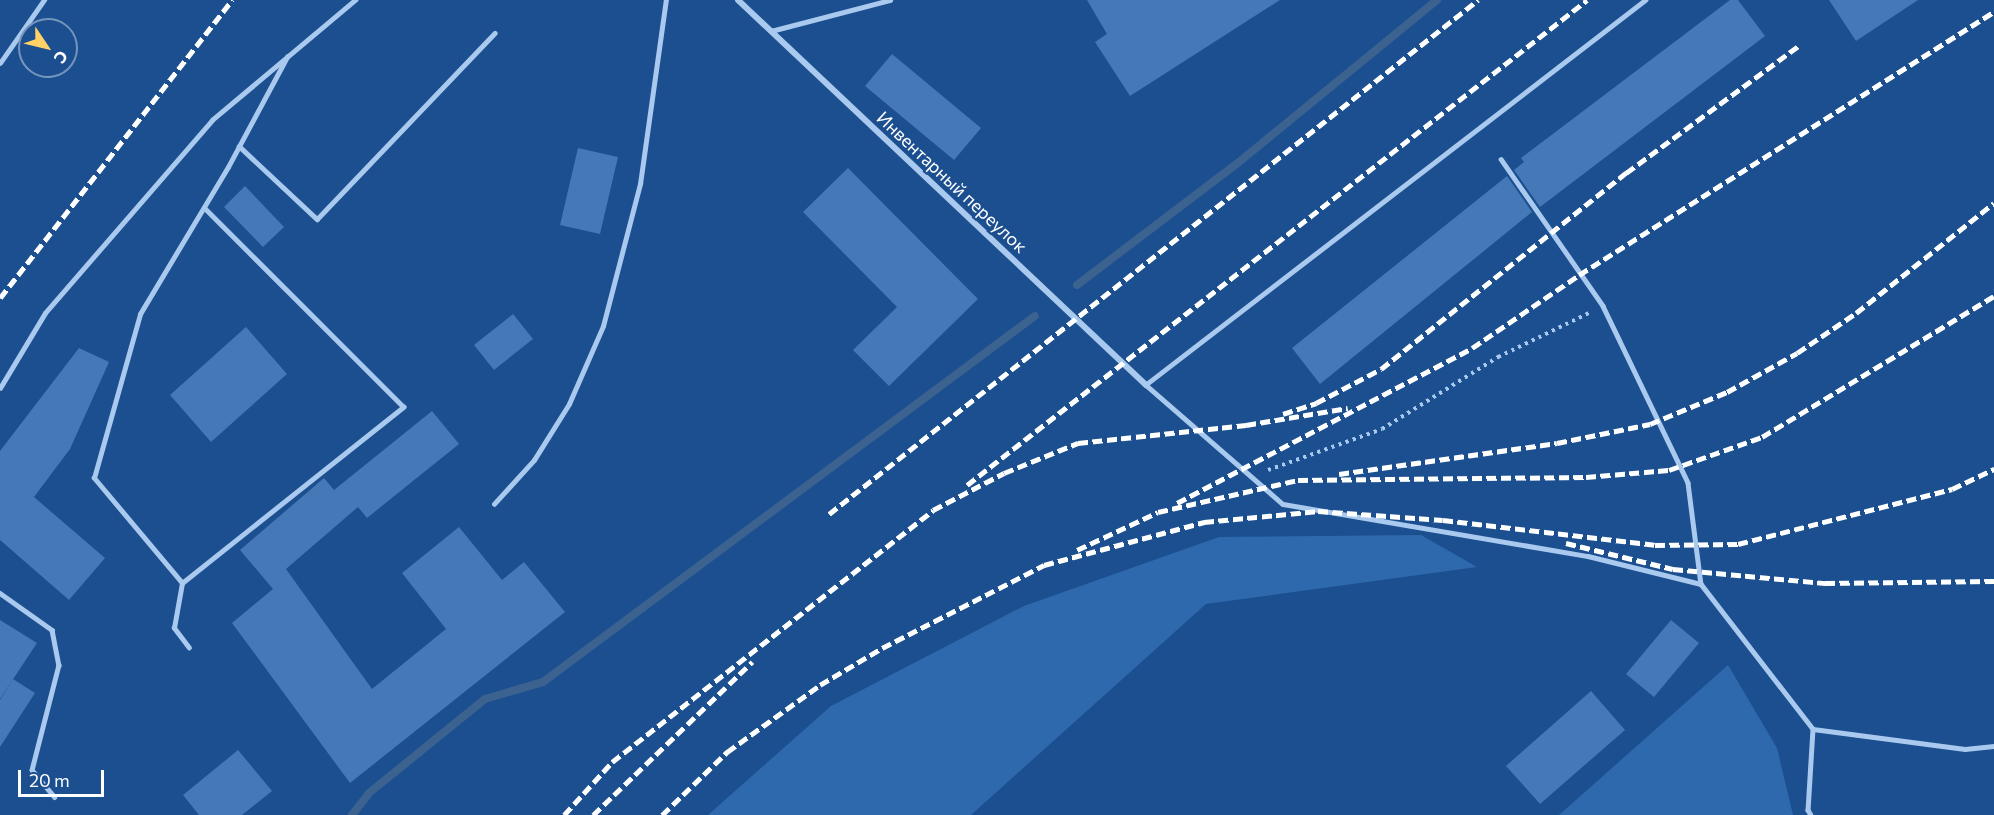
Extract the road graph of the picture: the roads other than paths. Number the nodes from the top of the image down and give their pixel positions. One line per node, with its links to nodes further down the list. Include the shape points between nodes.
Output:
1 (44, 0): 10 (lane)
2 (355, 0): 9 (lane)
3 (666, 0): 16 (lane, via 640,184 603,326 569,404 534,460)
4 (738, 0): 7 (street, Инвентарный переулок)
5 (890, 0): 7 (lane)
6 (1646, 0): 14 (lane)
7 (771, 31): 14 (street, Инвентарный переулок)
8 (495, 33): 11 (lane, via 317,219)
9 (287, 57): 11 (lane); 15 (lane, via 212,120 45,313)
10 (0, 63)
11 (239, 146): 13 (lane)
12 (1501, 159): 18 (lane, via 1603,306 1688,483)
13 (204, 208): 17 (lane, via 140,314 94,478); 17 (lane, via 402,407)
14 (1146, 385): 18 (lane, via 1283,504 1588,556)
15 (0, 388)
16 (494, 504)
17 (183, 584): 20 (lane, via 174,628)
18 (1701, 584): 21 (lane)
19 (0, 592): 23 (lane, via 52,630 59,665 32,770)
20 (189, 648)
21 (1813, 729): 22 (lane, via 1965,749); 24 (lane, via 1808,810)
22 (1994, 746)
23 (55, 797)
24 (1811, 815)

